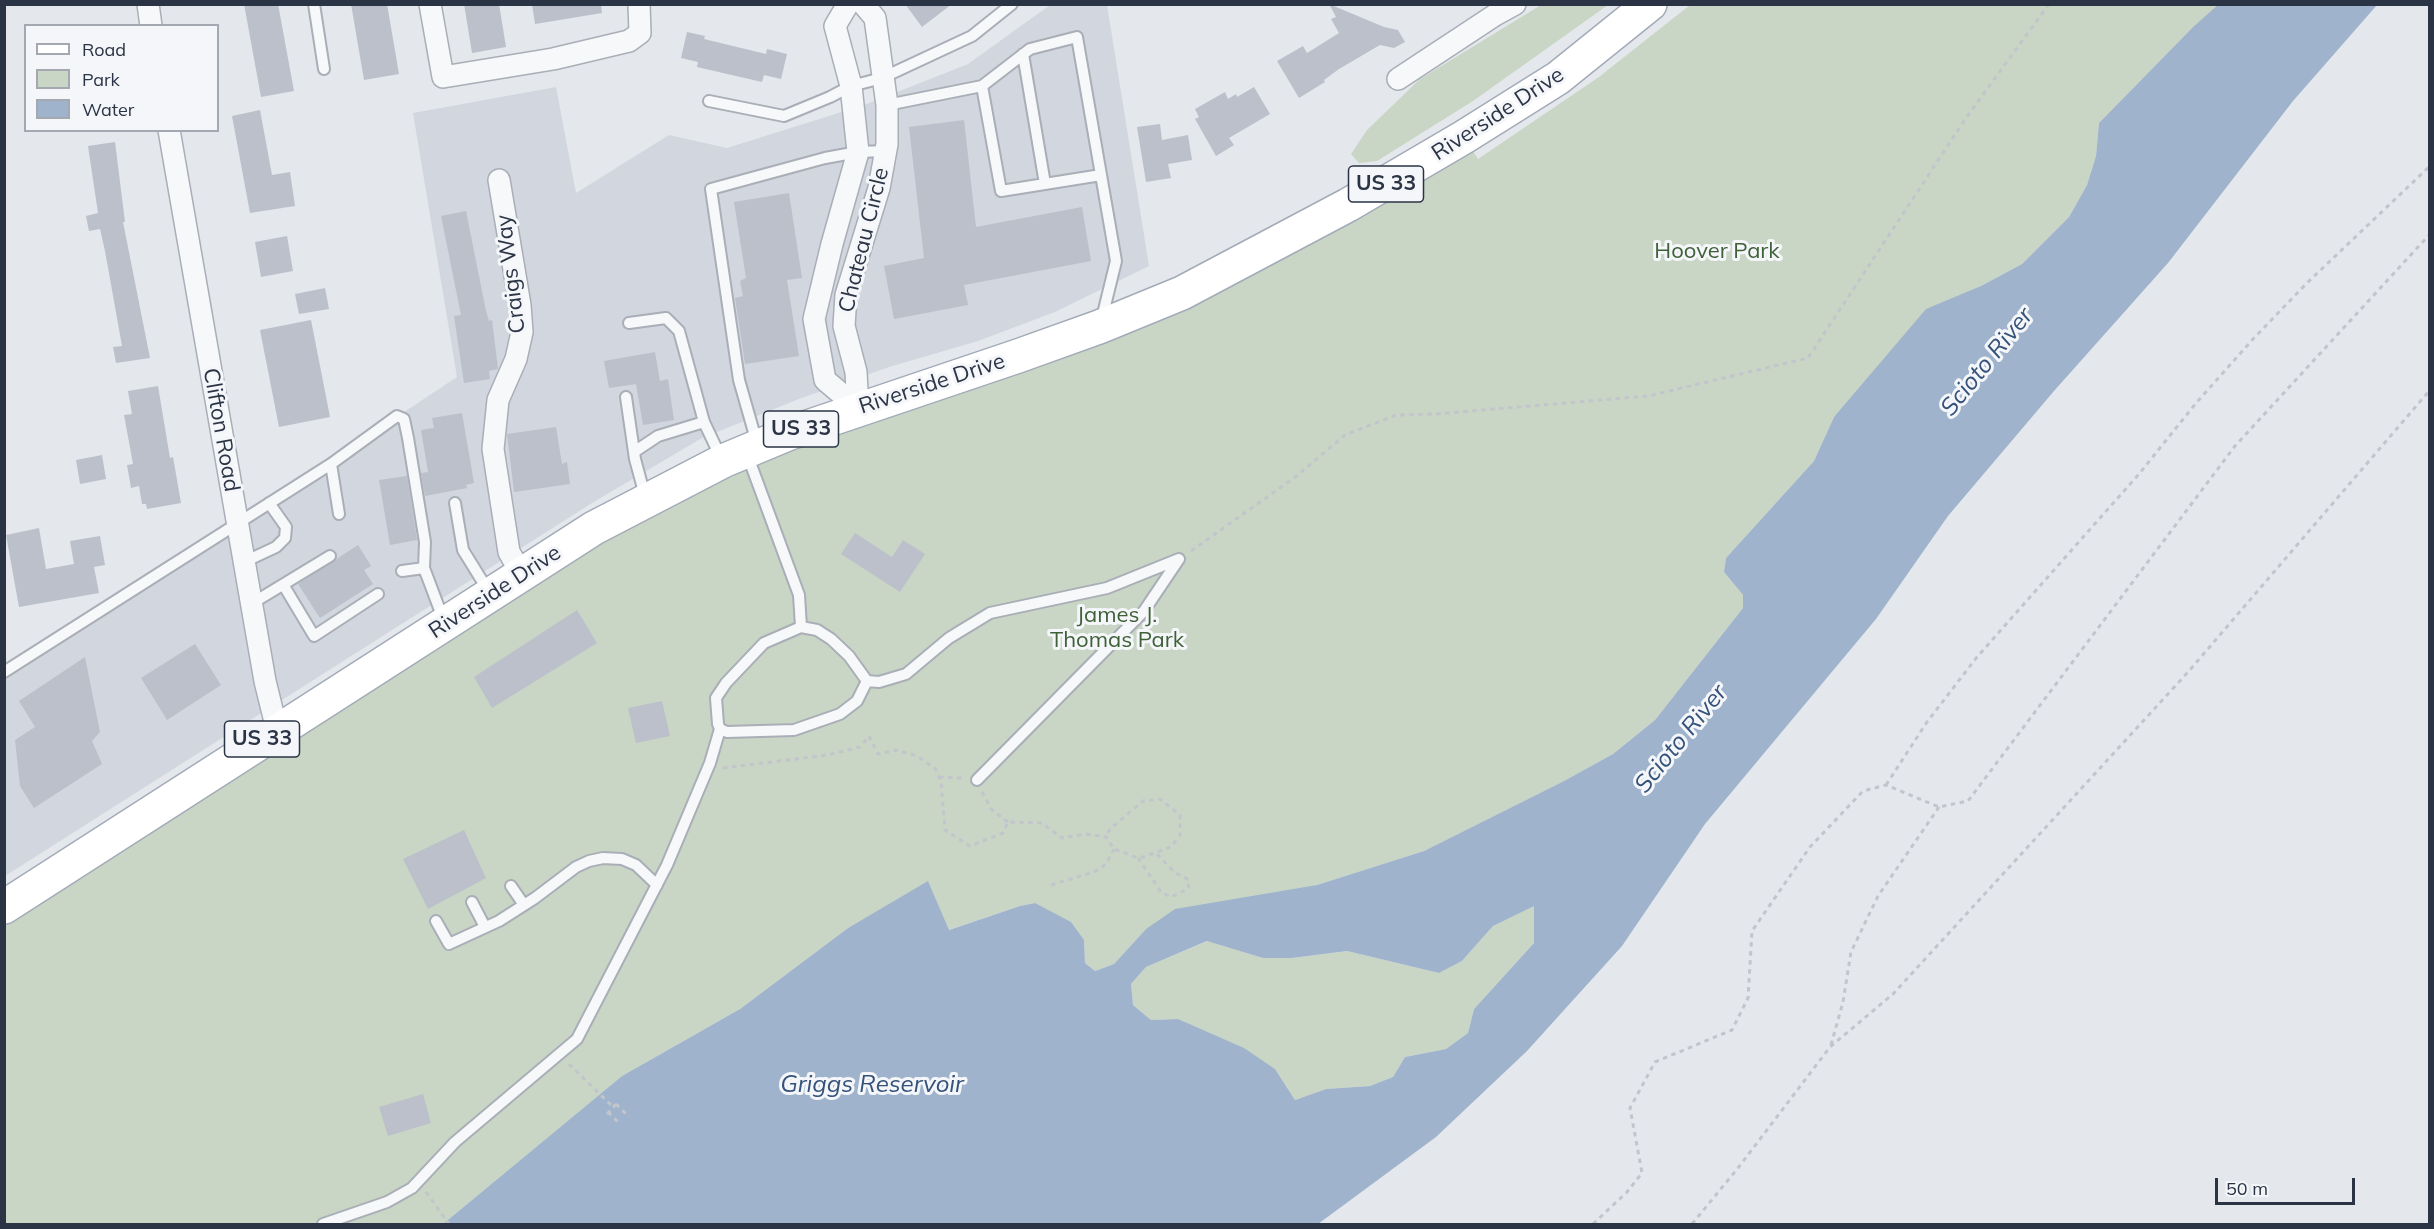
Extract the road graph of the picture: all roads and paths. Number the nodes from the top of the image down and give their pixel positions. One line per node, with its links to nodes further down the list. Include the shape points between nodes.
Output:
1 (148, 4): 11 (street)
2 (314, 4): 13 (lane)
3 (430, 4): 4 (street, via 443,77 553,59 636,39 640,33)
4 (639, 4)
5 (848, 4): 16 (street, Chateau Circle, via 835,27)
6 (863, 4): 14 (street, Chateau Circle, via 875,18)
7 (1012, 4): 14 (lane, via 972,36)
8 (1515, 4): 15 (street)
9 (1650, 4): 29 (main road, Riverside Drive / US 33, via 1558,78 1384,185 1182,293)
10 (2049, 4): 43 (path, via 1966,118 1808,358 1648,396 1396,415 1345,435 1294,478)
11 (151, 24)
12 (1023, 54): 17 (lane); 24 (lane, via 1077,38); 26 (lane)
13 (324, 69)
14 (882, 78): 16 (lane); 19 (street, Chateau Circle)
15 (1398, 79)
16 (851, 86): 18 (lane, via 784,116); 22 (street, Chateau Circle)
17 (982, 86): 19 (lane); 26 (lane, via 1001,190)
18 (709, 101)
19 (887, 105): 21 (street, Chateau Circle)
20 (169, 132): 41 (street, Clifton Road)
21 (886, 151): 22 (lane); 32 (street, Chateau Circle, via 879,188 846,295 844,326 856,372)
22 (858, 152): 32 (street, Chateau Circle, via 814,319 825,380); 35 (lane, via 711,189 739,380)
23 (2430, 166): 61 (path, via 2307,283 2197,402 2139,474 1977,657 1927,722)
24 (1101, 175): 26 (lane); 29 (lane, via 1116,261)
25 (499, 180): 47 (street, Craigs Way, via 522,333 516,359 498,400 493,449 509,552)
26 (1045, 184)
27 (2430, 234): 62 (path, via 2235,447 1968,801)
28 (629, 323): 33 (lane, via 666,318 679,331)
29 (1099, 327): 32 (main road, Riverside Drive / US 33)
30 (2430, 390): 76 (path, via 2165,697 1893,994)
31 (626, 398): 34 (lane)
32 (858, 408): 35 (main road, Riverside Drive / US 33)
33 (704, 422): 34 (lane, via 658,436); 35 (lane)
34 (634, 452): 37 (lane)
35 (742, 453): 37 (main road, Riverside Drive / US 33); 53 (lane, via 799,595)
36 (331, 464): 38 (lane); 40 (lane); 45 (lane, via 397,416 404,419 425,542)
37 (646, 500): 47 (main road, Riverside Drive / US 33)
38 (269, 503): 41 (lane); 44 (lane, via 286,527 285,538 276,547)
39 (456, 503): 50 (lane, via 463,550)
40 (339, 514)
41 (237, 523): 44 (street, Clifton Road); 54 (lane)
42 (330, 556): 48 (lane)
43 (1183, 557)
44 (244, 562): 51 (street, Clifton Road)
45 (424, 568): 46 (lane); 52 (lane)
46 (402, 571)
47 (522, 574): 50 (main road, Riverside Drive / US 33)
48 (284, 586): 49 (lane, via 314,636); 51 (lane)
49 (378, 594)
50 (491, 594): 52 (main road, Riverside Drive / US 33)
51 (251, 604): 57 (street, Clifton Road)
52 (445, 624): 57 (main road, Riverside Drive / US 33)
53 (801, 627): 55 (lane, via 817,630 831,639); 56 (lane, via 764,643 726,683 716,698)
54 (4, 672)
55 (867, 681): 56 (lane, via 857,701 840,714 817,723 794,730); 60 (lane, via 879,682 906,674 949,638 990,614 1107,588 1179,559 1144,611)
56 (720, 729): 58 (lane)
57 (277, 730): 73 (main road, Riverside Drive / US 33)
58 (710, 763): 59 (path, via 722,768 828,755 860,747 868,736 878,754 896,750 917,756 934,768); 68 (lane)
59 (939, 777): 60 (path); 63 (path, via 945,830 952,835 970,846 1003,833)
60 (977, 780): 63 (path, via 992,810)
61 (1886, 785): 62 (path); 84 (path, via 1863,791 1810,847 1752,931 1748,998 1732,1030 1654,1062 1630,1108 1642,1173)
62 (1939, 807): 76 (path, via 1878,896 1851,952)
63 (1008, 822): 64 (path, via 1042,823 1062,838 1086,834)
64 (1107, 837): 65 (path); 66 (path, via 1110,829 1143,801 1160,799 1180,815 1180,835 1171,847)
65 (1114, 849): 67 (path); 69 (path, via 1106,864 1095,872)
66 (1156, 853): 67 (path); 67 (path, via 1174,872 1189,880 1188,889 1171,897 1161,892)
67 (1138, 858)
68 (657, 885): 72 (lane, via 636,865 603,858 576,867); 77 (lane, via 577,1039)
69 (1051, 885)
70 (511, 886): 72 (lane)
71 (472, 902): 75 (lane)
72 (525, 905): 75 (lane)
73 (4, 907)
74 (436, 921): 75 (lane, via 449,944)
75 (485, 927)
76 (1830, 1047): 85 (path)
77 (559, 1054): 78 (path); 81 (lane, via 454,1142)
78 (616, 1104): 79 (path); 80 (path, via 608,1113)
79 (629, 1117)
80 (621, 1125)
81 (418, 1181): 82 (lane, via 387,1202); 83 (path)
82 (323, 1224)
83 (449, 1224)
84 (1593, 1224)
85 (1692, 1224)

